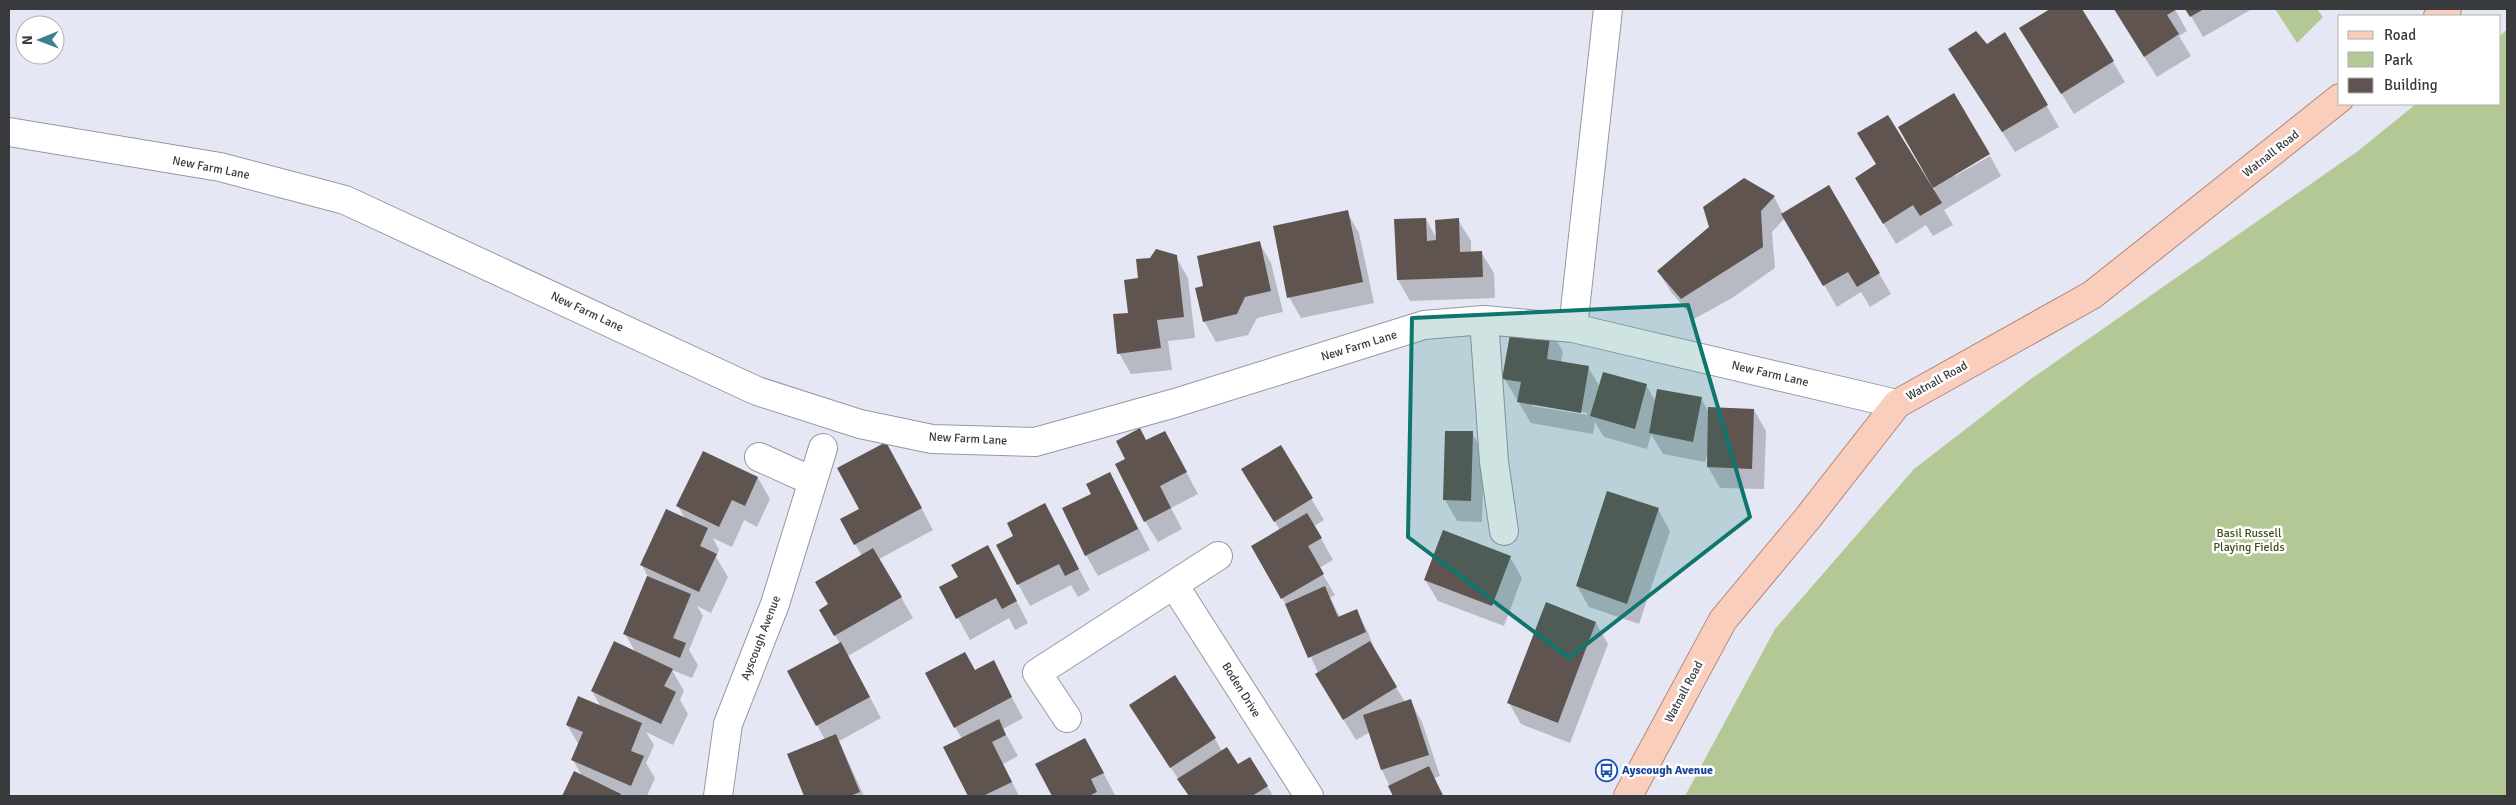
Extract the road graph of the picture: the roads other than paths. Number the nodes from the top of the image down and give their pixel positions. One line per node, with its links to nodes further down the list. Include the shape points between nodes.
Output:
1 (1608, 9): 5 (street)
2 (2338, 100): 6 (main road, Watnall Road, via 2092,295)
3 (9, 132): 4 (street, New Farm Lane, via 220,168 345,200 757,391 860,424 932,439 1034,442 1175,403 1424,325)
4 (1484, 320): 5 (street, New Farm Lane); 10 (street, via 1494,462)
5 (1573, 328): 6 (street, New Farm Lane)
6 (1897, 404): 16 (main road, Watnall Road, via 1808,519 1723,620)
7 (823, 448): 9 (street, Ayscough Avenue)
8 (759, 457): 9 (street)
9 (812, 481): 14 (street, Ayscough Avenue, via 775,604 728,724)
10 (1504, 531)
11 (1218, 556): 12 (street)
12 (1174, 585): 13 (street, via 1037,673); 15 (street, Boden Drive)
13 (1067, 718)
14 (718, 796)
15 (1309, 796)
16 (1628, 796)

